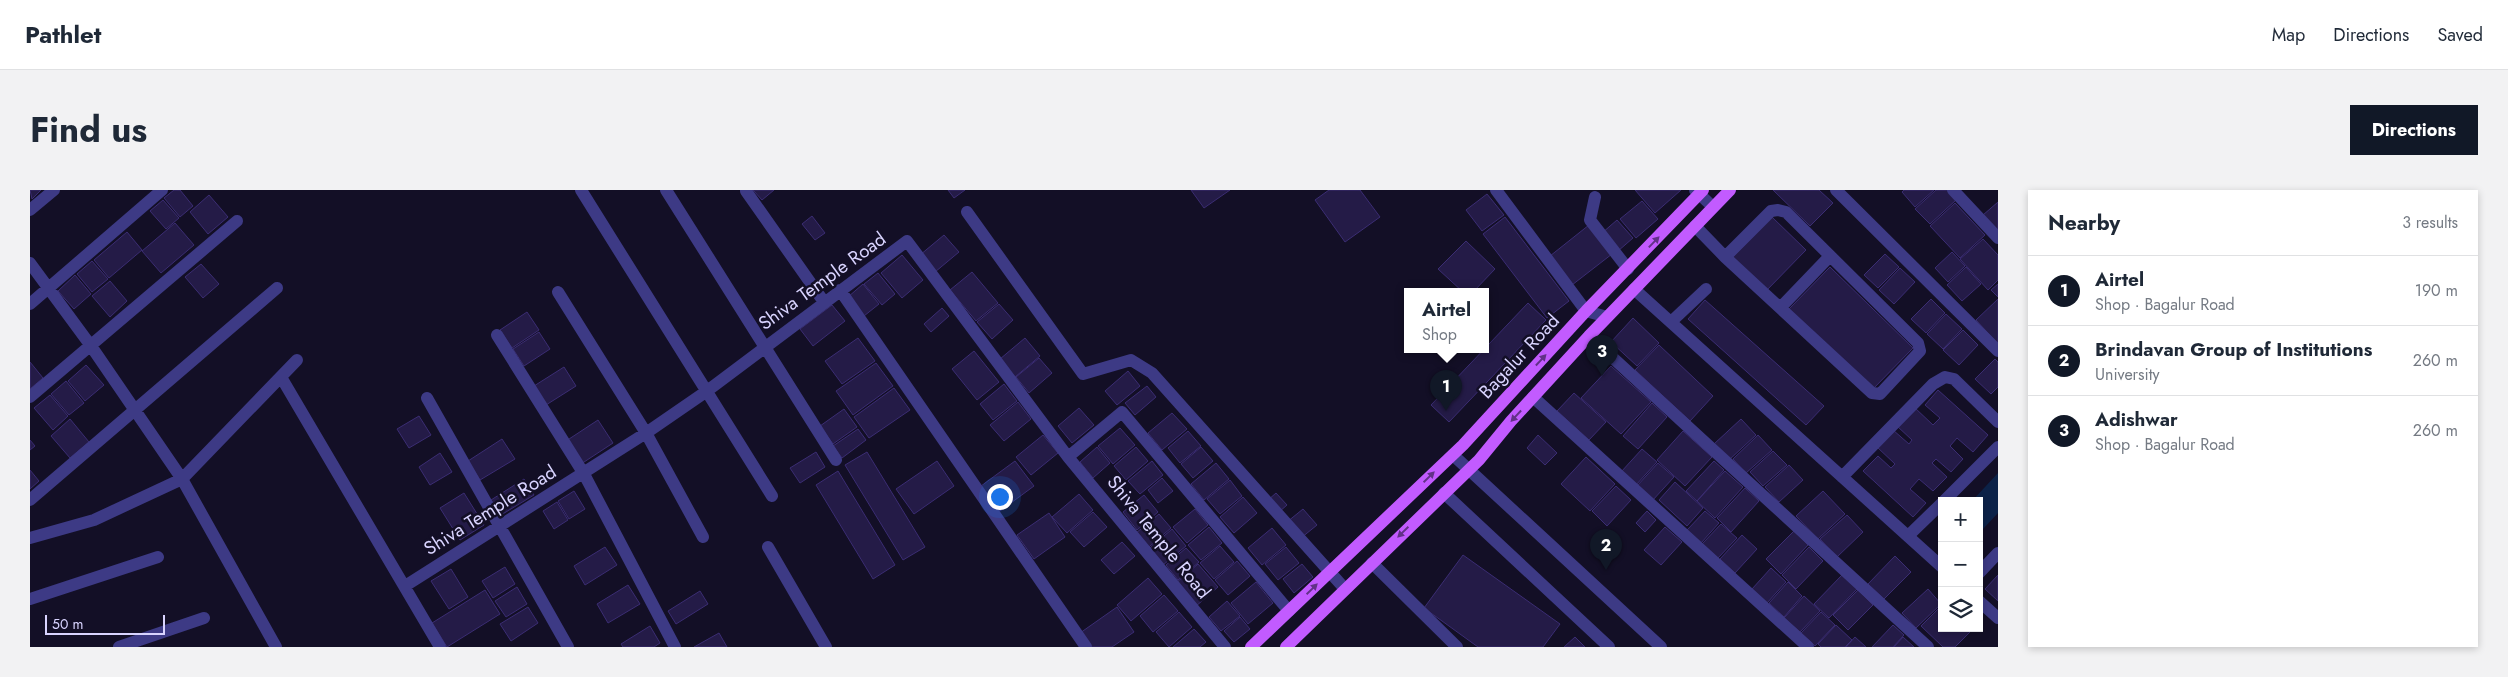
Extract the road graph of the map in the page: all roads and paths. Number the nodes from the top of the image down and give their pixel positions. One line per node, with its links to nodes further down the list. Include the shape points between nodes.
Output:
1 (54, 190): 13 (street)
2 (162, 190): 22 (street)
3 (581, 190): 41 (street)
4 (666, 190): 36 (street)
5 (1496, 190): 31 (street)
6 (1730, 190): 12 (main road, Bagalur Road)
7 (1836, 190): 38 (street)
8 (1953, 190): 17 (street)
9 (746, 191): 28 (street)
10 (1699, 192): 12 (street); 21 (main road, Bagalur Road, one-way to 10)
11 (1595, 197): 21 (street, via 1590,220)
12 (1713, 207): 16 (main road, Bagalur Road)
13 (30, 210)
14 (967, 212): 71 (street, via 1082,374 1131,360 1152,373)
15 (237, 221): 37 (street)
16 (1695, 226): 19 (street); 24 (main road, Bagalur Road)
17 (1998, 238)
18 (1830, 256): 19 (street, via 1786,212 1778,210 1771,211); 30 (street); 30 (street, via 1918,343 1920,351 1917,357 1880,394 1872,393)
19 (1726, 257): 30 (street)
20 (30, 263): 22 (street)
21 (1628, 269): 31 (main road, Bagalur Road)
22 (48, 288): 29 (street); 37 (street)
23 (277, 288): 45 (street)
24 (1634, 289): 32 (main road, Bagalur Road); 33 (street)
25 (1706, 289): 33 (street)
26 (840, 290): 28 (street, Shiva Temple Road); 50 (street, Shiva Temple Road, via 907,242); 85 (street)
27 (558, 292): 47 (street)
28 (824, 302): 36 (street, Shiva Temple Road)
29 (30, 304)
30 (1780, 308)
31 (1586, 311): 32 (street); 49 (main road, Bagalur Road, one-way to 31)
32 (1607, 317): 35 (main road, Bagalur Road)
33 (1672, 322): 54 (street)
34 (498, 335): 53 (street)
35 (1589, 336): 43 (main road, Bagalur Road); 93 (street)
36 (765, 345): 41 (street, Shiva Temple Road); 51 (street)
37 (91, 346): 42 (street); 45 (street)
38 (1998, 351)
39 (297, 360): 40 (street)
40 (281, 377): 55 (street); 72 (street)
41 (707, 391): 47 (street, Shiva Temple Road); 57 (street)
42 (30, 397)
43 (1533, 397): 52 (main road, Bagalur Road, one-way to 52); 92 (street)
44 (428, 398): 61 (street)
45 (135, 412): 55 (street); 59 (street)
46 (1998, 422): 54 (street, via 1954,379 1944,377 1933,384)
47 (646, 433): 53 (street, Shiva Temple Road); 63 (street)
48 (1998, 447): 58 (street)
49 (1453, 455): 52 (street); 71 (main road, Bagalur Road, one-way to 49)
50 (1068, 456): 76 (street, via 1122,412); 86 (street, Shiva Temple Road)
51 (836, 460)
52 (1468, 470): 56 (main road, Bagalur Road); 91 (street)
53 (584, 474): 61 (street, Shiva Temple Road); 83 (street)
54 (1842, 477): 62 (street)
55 (182, 480): 64 (street, via 94,520); 80 (street)
56 (1444, 494): 68 (main road, Bagalur Road, one-way to 68); 90 (street)
57 (772, 496)
58 (1948, 497)
59 (30, 500)
60 (1938, 507): 62 (street)
61 (499, 526): 72 (street, Shiva Temple Road); 82 (street)
62 (1908, 536): 69 (street)
63 (703, 537)
64 (30, 538)
65 (768, 547): 84 (street)
66 (1998, 553): 70 (street)
67 (158, 557): 74 (street)
68 (1372, 563): 73 (main road, Bagalur Road); 89 (street)
69 (1938, 563)
70 (1983, 569)
71 (1330, 572): 73 (street); 76 (main road, Bagalur Road, one-way to 71)
72 (405, 586): 81 (street)
73 (1345, 589): 88 (main road, Bagalur Road)
74 (30, 600)
75 (1983, 605): 78 (street)
76 (1289, 611): 87 (main road, Bagalur Road)
77 (204, 618): 79 (street)
78 (1998, 618)
79 (119, 647)
80 (276, 647)
81 (440, 647)
82 (568, 647)
83 (675, 647)
84 (826, 647)
85 (1086, 647)
86 (1225, 647)
87 (1251, 647)
88 (1286, 647)
89 (1457, 647)
90 (1610, 647)
91 (1661, 647)
92 (1808, 647)
93 (1928, 647)

